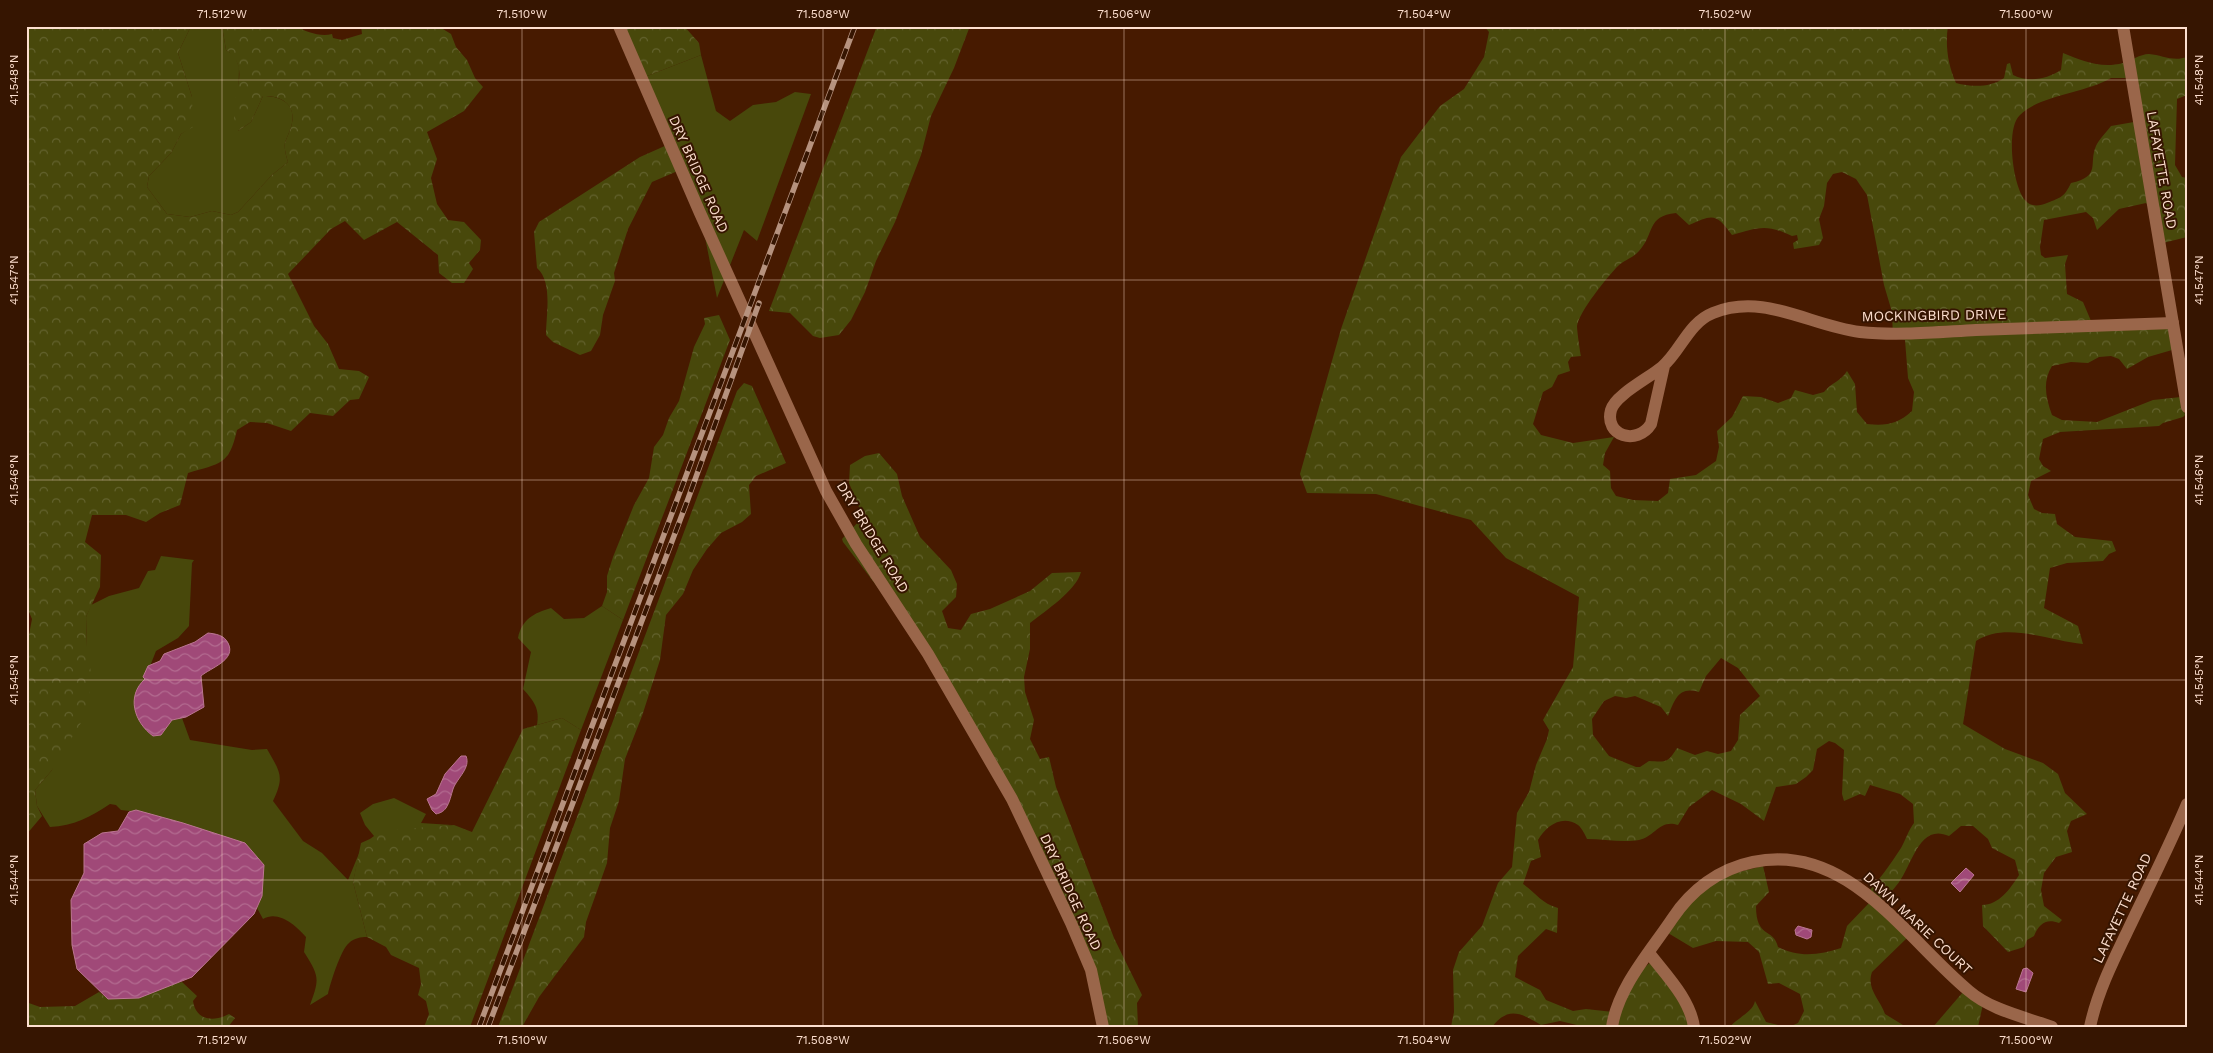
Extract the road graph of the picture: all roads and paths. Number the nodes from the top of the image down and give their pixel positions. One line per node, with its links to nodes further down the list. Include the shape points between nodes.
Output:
1 (619, 26): 9 (street, DRY BRIDGE ROAD, via 826,491 851,536 928,654 1012,799 1091,970)
2 (2123, 26): 3 (street, LAFAYETTE ROAD)
3 (2173, 323): 4 (street, MOCKINGBIRD DRIVE, via 1883,334 1824,326 1771,307 1739,307 1712,313 1700,321 1687,333); 5 (street, LAFAYETTE ROAD)
4 (1664, 366): 4 (street, MOCKINGBIRD DRIVE, via 1616,401 1610,420 1617,432 1636,437 1647,430)
5 (2185, 383): 6 (street, LAFAYETTE ROAD)
6 (2187, 407)
7 (2187, 804): 13 (street, LAFAYETTE ROAD, via 2117,951)
8 (1649, 953): 10 (street, DAWN MARIE COURT, via 1617,1004); 11 (street, via 1680,995 1693,1018); 12 (street, DAWN MARIE COURT, via 1684,904 1718,875 1761,860 1791,859 1835,872 1860,888 1979,998)
9 (1103, 1027)
10 (1612, 1027)
11 (1694, 1027)
12 (2052, 1027)
13 (2090, 1027)

